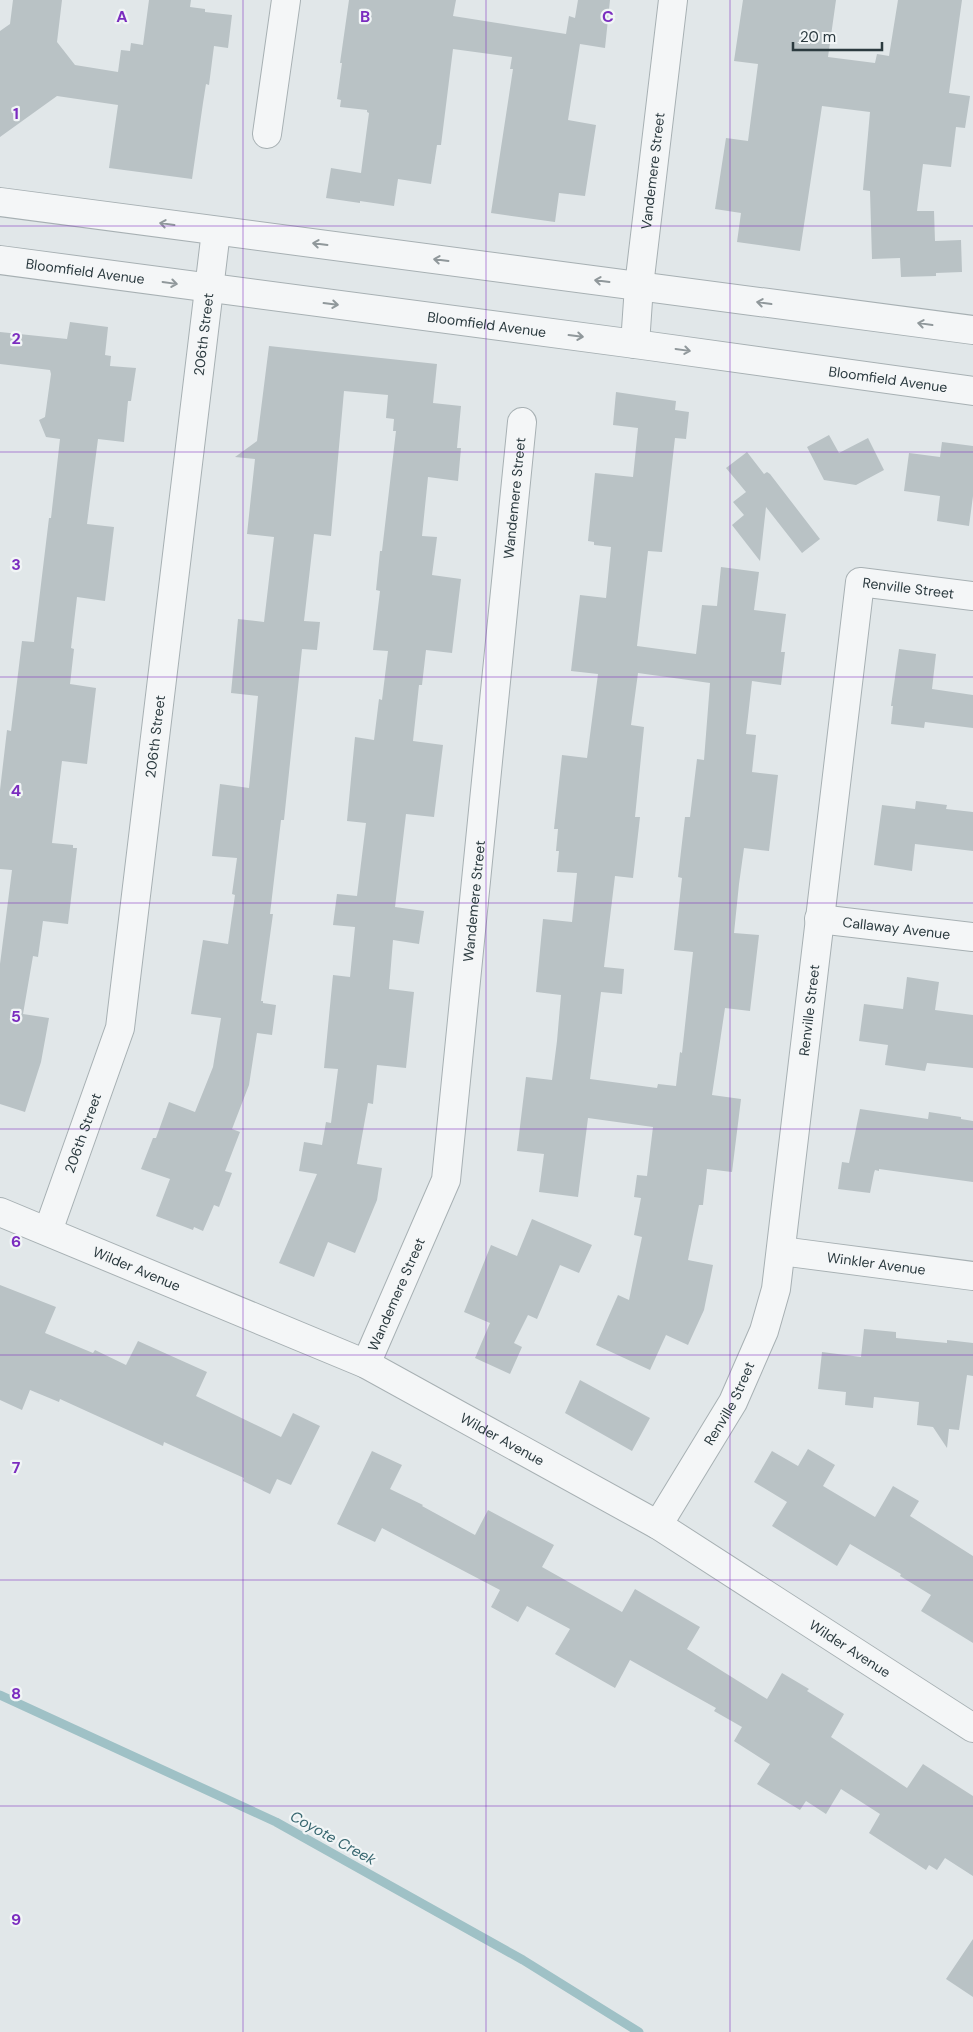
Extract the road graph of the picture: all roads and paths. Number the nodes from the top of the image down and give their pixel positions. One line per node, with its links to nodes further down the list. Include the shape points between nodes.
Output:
1 (286, 0): 3 (street)
2 (673, 0): 7 (street, Vandemere Street)
3 (268, 134)
4 (0, 202): 5 (street, one-way to 4)
5 (216, 231): 7 (street, one-way to 5); 8 (street, 206th Street)
6 (0, 260): 8 (street, Bloomfield Avenue, one-way to 8)
7 (639, 286): 9 (street, one-way to 7); 10 (street, Vandemere Street)
8 (209, 289): 10 (street, Bloomfield Avenue, one-way to 10); 17 (street, 206th Street, via 120,1028)
9 (973, 330)
10 (635, 344): 11 (street, Bloomfield Avenue, one-way to 11)
11 (973, 391)
12 (522, 422): 20 (street, Wandemere Street, via 446,1180)
13 (973, 596): 14 (street, Renville Street, via 860,582)
14 (819, 919): 15 (street, Callaway Avenue); 18 (street, Renville Street)
15 (973, 936)
16 (0, 1212): 17 (street, Wilder Avenue)
17 (48, 1231): 20 (street, Wilder Avenue)
18 (781, 1250): 19 (street, Winkler Avenue); 21 (street, Renville Street, via 776,1289 750,1367 733,1402)
19 (973, 1276)
20 (366, 1364): 21 (street, Wilder Avenue)
21 (658, 1525): 22 (street, Wilder Avenue)
22 (973, 1728)

